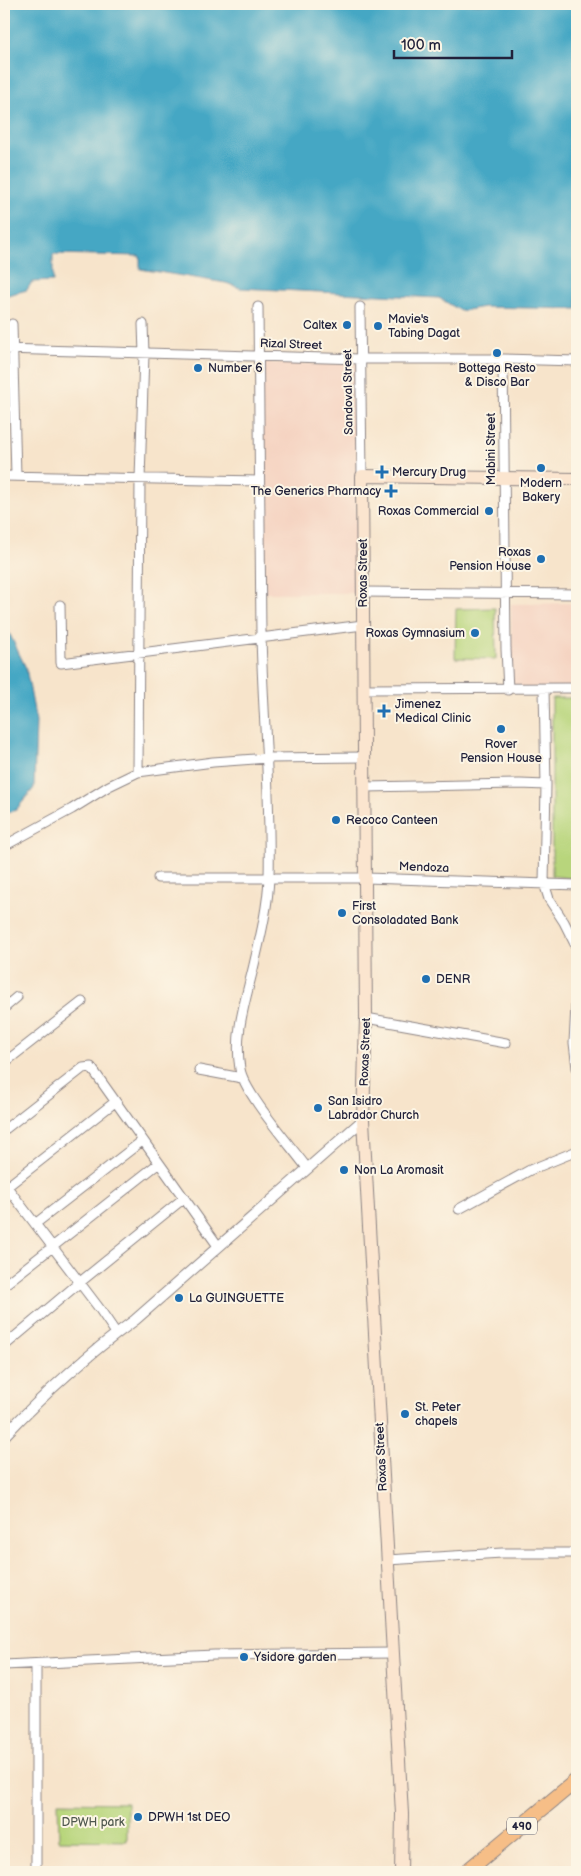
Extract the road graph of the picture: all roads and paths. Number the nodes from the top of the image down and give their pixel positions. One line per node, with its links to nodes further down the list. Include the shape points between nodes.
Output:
1 (360, 306): 8 (street, Sandoval Street)
2 (258, 307): 7 (street)
3 (12, 324): 5 (street)
4 (142, 324): 6 (street)
5 (8, 349): 6 (street, Rizal Street); 12 (street)
6 (144, 354): 7 (street, Rizal Street); 15 (street)
7 (258, 356): 8 (street, Rizal Street); 17 (street)
8 (360, 359): 9 (street, Rizal Street); 13 (street, Sandoval Street)
9 (503, 359): 10 (street, Rizal Street); 14 (street, Mabini Street)
10 (577, 361)
11 (4, 476): 12 (street)
12 (16, 476): 15 (street)
13 (362, 476): 14 (main road); 18 (main road, Roxas Street)
14 (504, 478): 16 (main road); 19 (street, Mabini Street)
15 (140, 479): 17 (street); 24 (street)
16 (577, 479)
17 (259, 481): 23 (street)
18 (363, 592): 19 (street); 22 (main road, Roxas Street)
19 (505, 594): 20 (street); 28 (street, Mabini Street)
20 (577, 594)
21 (60, 605): 24 (street, via 61,664)
22 (364, 625): 23 (street); 26 (main road, Roxas Street)
23 (262, 639): 24 (street); 30 (street)
24 (140, 654): 31 (street)
25 (577, 688): 27 (street)
26 (365, 689): 28 (street); 29 (main road, Roxas Street)
27 (544, 689): 28 (street); 32 (street)
28 (508, 690)
29 (365, 757): 30 (street); 33 (main road, Roxas Street)
30 (268, 758): 31 (street); 37 (street)
31 (138, 772): 34 (street)
32 (546, 785): 33 (street); 38 (street)
33 (366, 787): 36 (main road, Roxas Street)
34 (4, 846)
35 (158, 878): 37 (street, Mendoza)
36 (366, 878): 37 (street, Mendoza); 38 (street, Mendoza); 45 (main road, Roxas Street)
37 (269, 879): 50 (street, via 240,1027 238,1044)
38 (544, 883): 39 (street, Mendoza); 40 (street, via 549,899)
39 (577, 885)
40 (577, 948)
41 (577, 987): 48 (street)
42 (17, 997): 44 (street)
43 (82, 1002): 47 (street)
44 (4, 1008)
45 (366, 1018): 46 (street); 52 (main road, Roxas Street)
46 (506, 1044)
47 (4, 1063)
48 (576, 1063)
49 (199, 1070): 50 (street)
50 (242, 1078): 57 (street)
51 (116, 1102): 53 (street, via 94,1069 86,1067); 54 (street); 58 (street)
52 (363, 1120): 57 (street); 72 (main road, Roxas Street)
53 (4, 1130)
54 (142, 1140): 56 (street); 61 (street)
55 (577, 1150): 60 (street, via 530,1170)
56 (159, 1163): 59 (street); 63 (street)
57 (307, 1168): 62 (street)
58 (5, 1186): 61 (street)
59 (184, 1198): 62 (street); 64 (street)
60 (458, 1210)
61 (35, 1224): 63 (street)
62 (218, 1246): 66 (street)
63 (52, 1247): 64 (street); 65 (street)
64 (79, 1282): 66 (street); 67 (street)
65 (4, 1285)
66 (116, 1334): 69 (street)
67 (4, 1346)
68 (4, 1416): 69 (street)
69 (12, 1427): 70 (street)
70 (4, 1436)
71 (577, 1553): 72 (street, via 502,1553)
72 (386, 1560): 73 (main road, Roxas Street)
73 (393, 1653): 75 (street, via 214,1655); 79 (main road, Roxas Street, via 402,1814)
74 (4, 1664): 75 (street)
75 (36, 1664): 78 (street)
76 (577, 1780): 77 (main road, 490)
77 (475, 1870)
78 (36, 1872)
79 (400, 1872)

